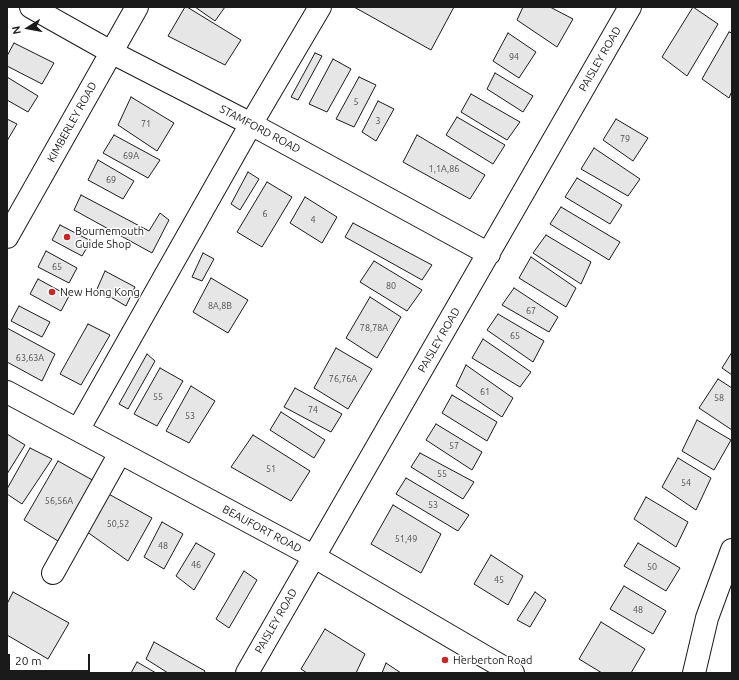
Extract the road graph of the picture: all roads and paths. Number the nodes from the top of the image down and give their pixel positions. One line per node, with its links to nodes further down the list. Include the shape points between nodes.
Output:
1 (31, 7): 5 (street, STAMFORD ROAD)
2 (137, 7): 5 (street, KIMBERLEY ROAD)
3 (320, 7): 6 (street)
4 (630, 7): 8 (street, PAISLEY ROAD)
5 (112, 52): 6 (street, STAMFORD ROAD); 7 (street, KIMBERLEY ROAD)
6 (251, 124): 8 (street, STAMFORD ROAD); 10 (street)
7 (7, 237)
8 (489, 254): 13 (street, PAISLEY ROAD)
9 (7, 392): 10 (street, BEAUFORT ROAD)
10 (78, 430): 11 (street, BEAUFORT ROAD)
11 (120, 453): 13 (street, BEAUFORT ROAD); 14 (street)
12 (732, 550): 17 (street, via 706,618)
13 (313, 556): 15 (street, PAISLEY ROAD); 16 (street, BEAUFORT ROAD)
14 (53, 573)
15 (247, 673)
16 (513, 673)
17 (694, 673)

